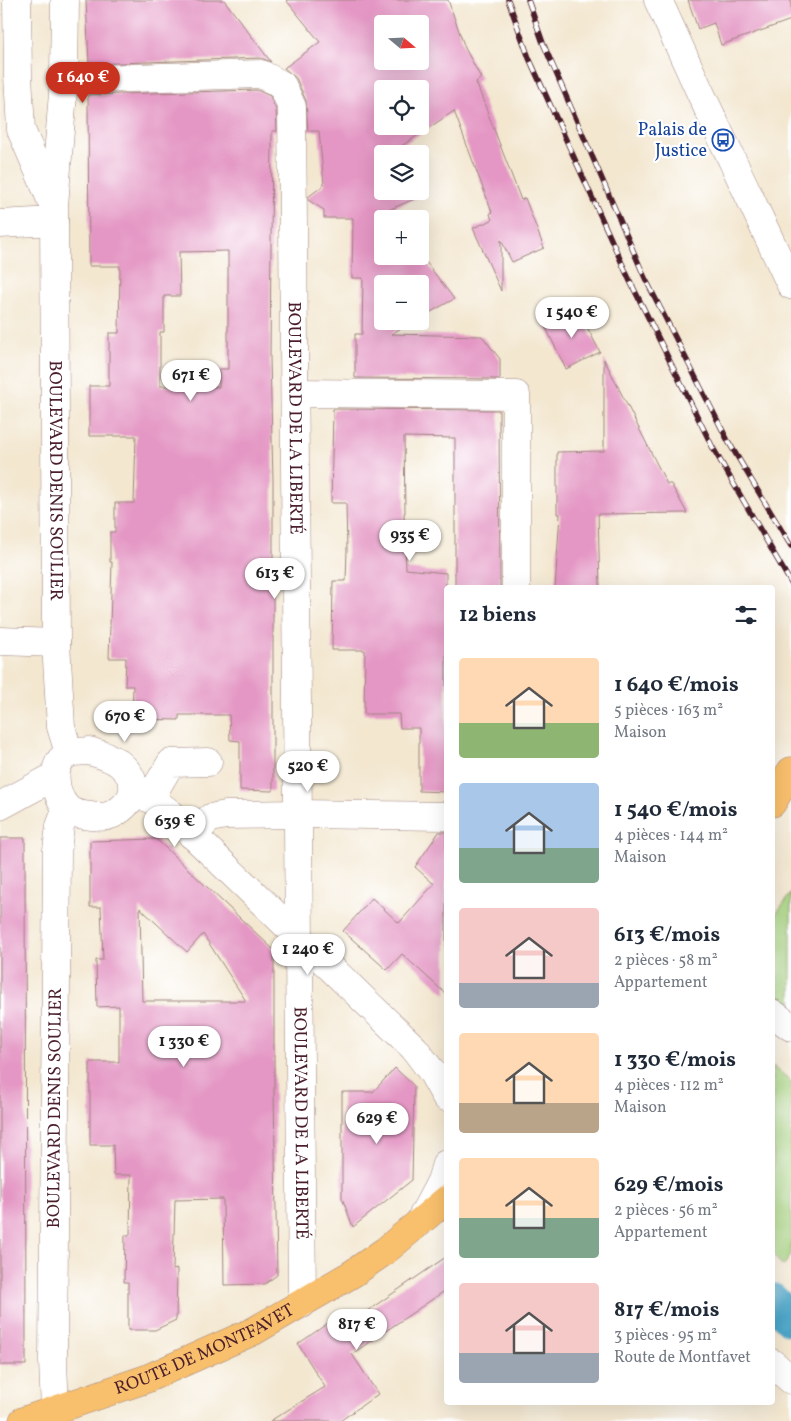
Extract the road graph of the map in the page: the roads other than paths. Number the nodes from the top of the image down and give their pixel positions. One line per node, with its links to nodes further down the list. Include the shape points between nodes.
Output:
1 (17, 0): 5 (street, BOULEVARD DENIS SOULIER, via 22,130)
2 (65, 0): 4 (street, BOULEVARD DENIS SOULIER)
3 (658, 0): 7 (street)
4 (64, 80): 5 (street, BOULEVARD DENIS SOULIER); 8 (street, BOULEVARD DE LA LIBERTÉ, via 261,74 282,85 292,107)
5 (54, 213): 6 (street); 11 (street, BOULEVARD DENIS SOULIER)
6 (0, 224)
7 (791, 285)
8 (295, 393): 9 (street, via 516,395); 21 (street, BOULEVARD DE LA LIBERTÉ)
9 (516, 585)
10 (0, 641): 11 (street)
11 (56, 643): 13 (street, BOULEVARD DENIS SOULIER)
12 (208, 762): 16 (street, via 171,764)
13 (62, 765): 16 (street, via 89,751 103,755 120,764); 18 (street); 19 (street, via 58,795)
14 (791, 771): 17 (main road)
15 (791, 795): 20 (main road)
16 (141, 796): 19 (street, via 110,816 78,814); 23 (street, via 171,814)
17 (775, 798)
18 (0, 806)
19 (67, 808): 36 (street, BOULEVARD DENIS SOULIER, via 60,826 57,850)
20 (775, 812)
21 (298, 814): 22 (street); 23 (street, via 210,818); 24 (street, BOULEVARD DE LA LIBERTÉ)
22 (444, 816)
23 (192, 835): 24 (street)
24 (299, 938): 27 (street); 33 (street, BOULEVARD DE LA LIBERTÉ)
25 (775, 1015): 26 (street)
26 (791, 1027)
27 (414, 1048): 28 (street); 29 (street)
28 (444, 1062)
29 (444, 1095)
30 (444, 1170): 32 (street)
31 (444, 1202): 32 (main road, ROUTE DE MONTFAVET)
32 (419, 1223): 33 (main road, ROUTE DE MONTFAVET, via 352,1274)
33 (302, 1304): 36 (main road, ROUTE DE MONTFAVET, via 254,1330 146,1379)
34 (775, 1366): 35 (street)
35 (791, 1380)
36 (55, 1410): 37 (main road, ROUTE DE MONTFAVET)
37 (22, 1421)

